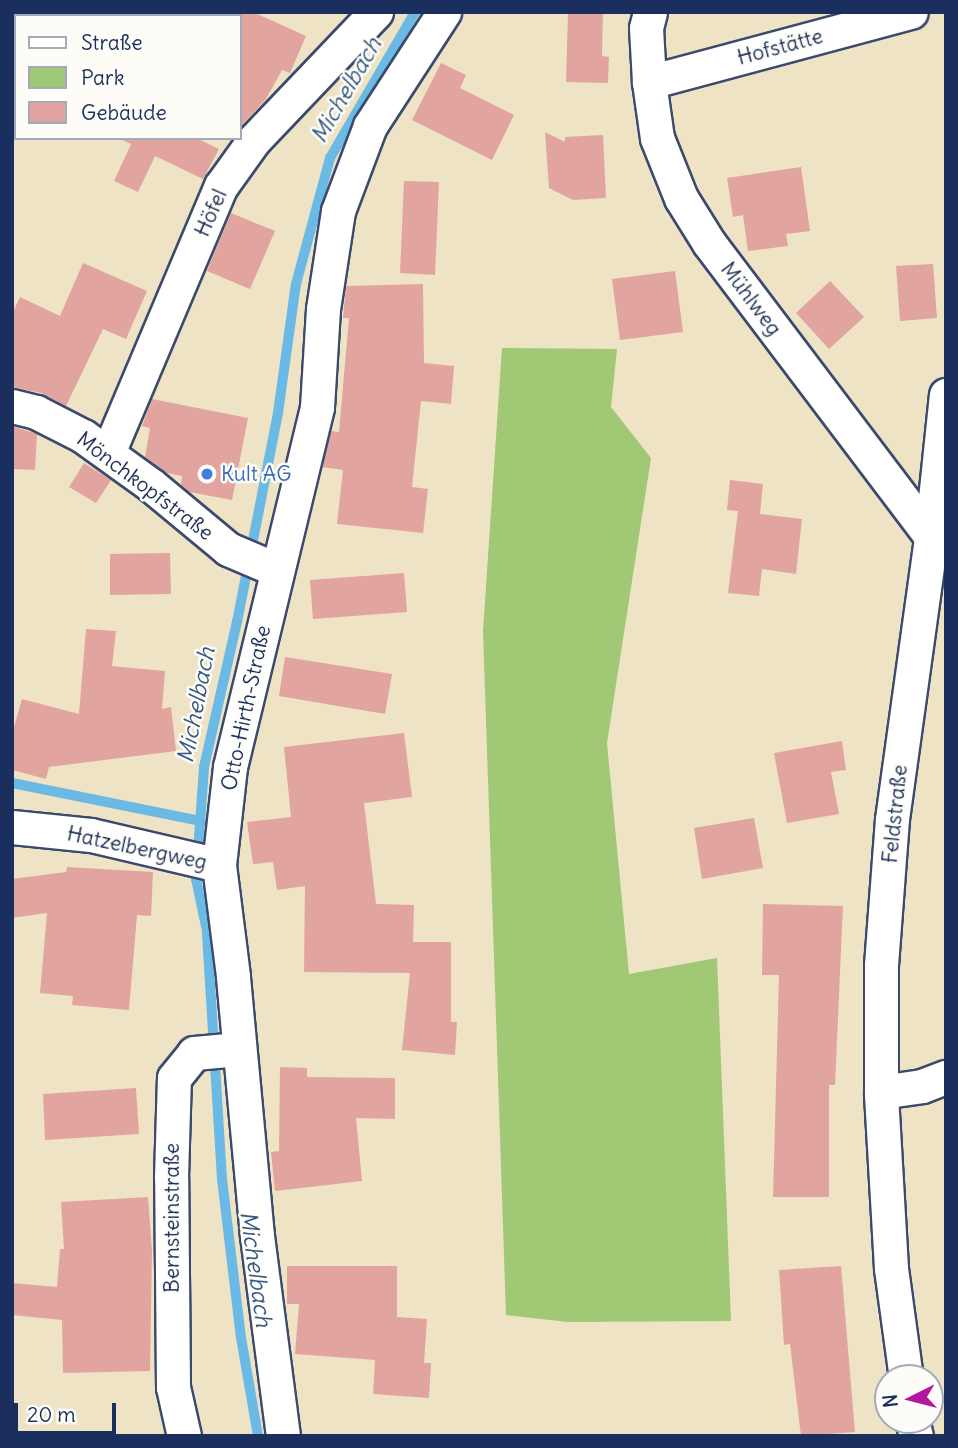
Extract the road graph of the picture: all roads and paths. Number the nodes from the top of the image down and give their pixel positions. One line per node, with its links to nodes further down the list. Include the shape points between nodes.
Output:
1 (376, 12): 8 (street, Höfel, via 254,140 221,186)
2 (444, 12): 10 (street, Otto-Hirth-Straße, via 370,126 338,212 323,309 317,407)
3 (650, 12): 5 (street, Mühlweg, via 646,28)
4 (911, 12): 5 (street, Hofstätte)
5 (649, 82): 9 (street, Mühlweg, via 657,138 688,209 709,243)
6 (946, 395): 9 (street, Feldstraße)
7 (12, 406): 8 (street, Mönchkopfstraße, via 59,423)
8 (108, 453): 10 (street, Mönchkopfstraße, via 228,549)
9 (939, 541): 15 (street, Feldstraße, via 892,819 881,965)
10 (267, 567): 12 (street, Otto-Hirth-Straße, via 230,767)
11 (12, 827): 12 (street, Hatzelbergweg, via 91,835)
12 (204, 862): 13 (street, Otto-Hirth-Straße)
13 (220, 1051): 17 (street, Bernsteinstraße, via 174,1078 173,1387); 18 (street, Otto-Hirth-Straße, via 257,1236)
14 (946, 1077): 15 (street)
15 (881, 1092): 16 (street, Feldstraße, via 891,1268)
16 (903, 1364)
17 (184, 1436)
18 (283, 1436)

